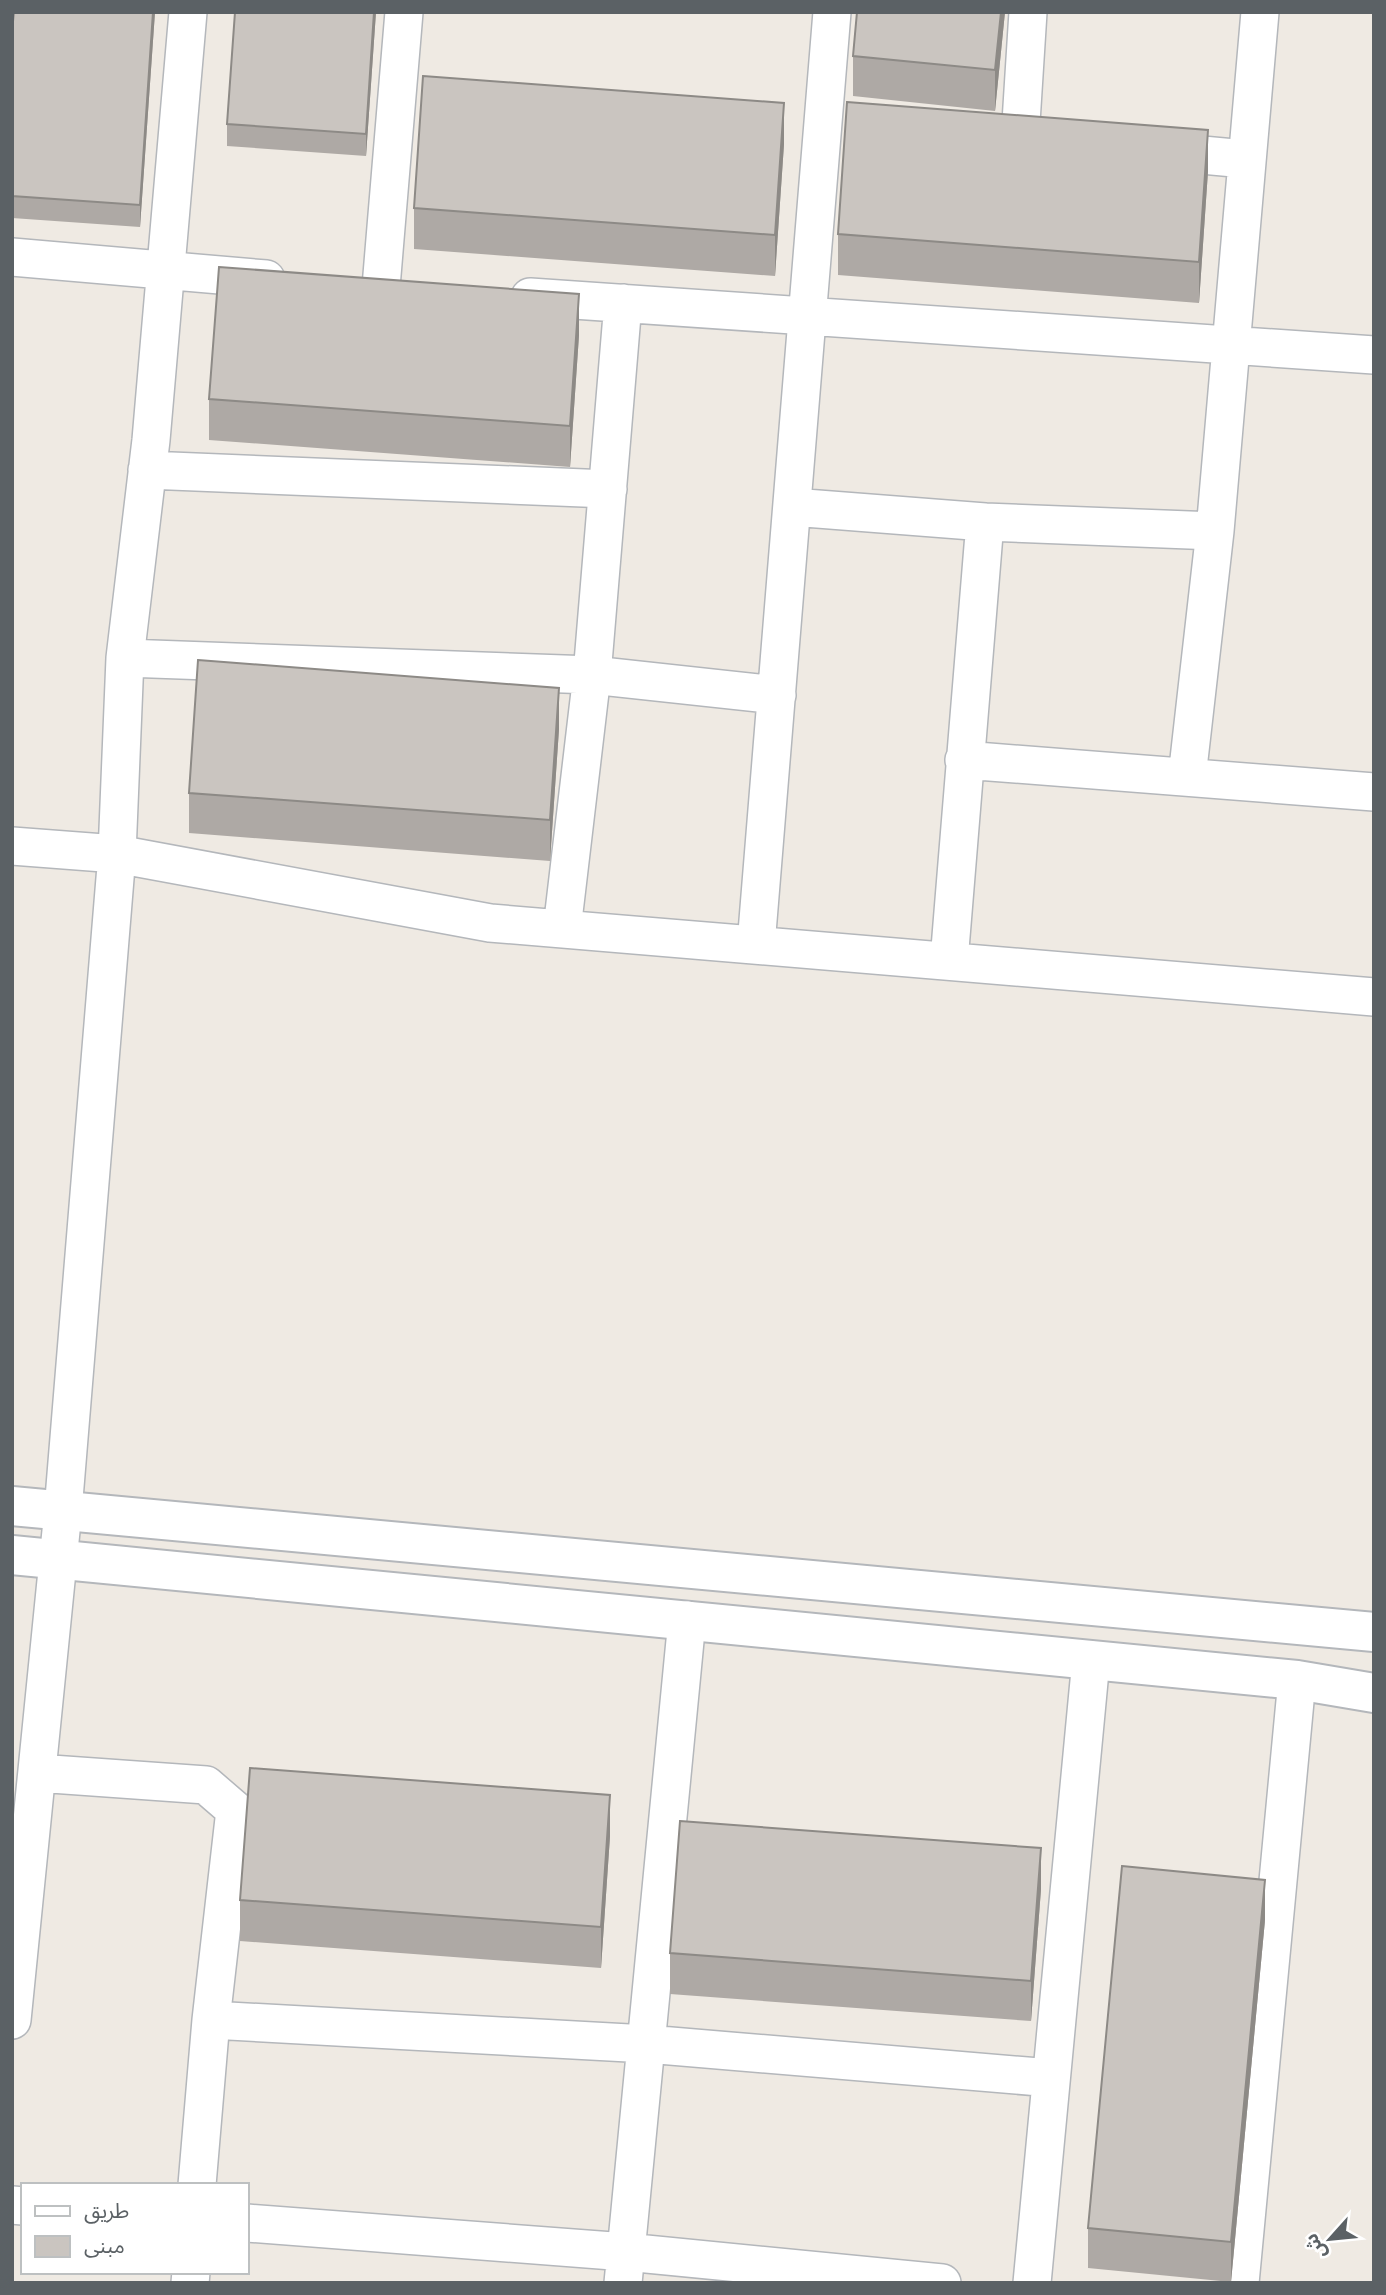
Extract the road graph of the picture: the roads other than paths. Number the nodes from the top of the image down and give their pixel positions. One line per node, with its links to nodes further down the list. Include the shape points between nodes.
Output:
1 (188, 12): 14 (street)
2 (404, 12): 16 (street, via 367,286)
3 (832, 12): 6 (street)
4 (1028, 12): 9 (street)
5 (1260, 12): 12 (street)
6 (823, 120): 7 (street); 19 (street)
7 (863, 124)
8 (981, 135): 9 (street)
9 (1020, 138): 10 (street)
10 (1060, 142)
11 (1126, 148): 12 (street)
12 (1245, 159): 20 (street)
13 (12, 257): 14 (street)
14 (165, 273): 15 (street); 22 (street)
15 (300, 282)
16 (418, 289)
17 (498, 295): 18 (street)
18 (623, 303): 19 (street); 23 (street)
19 (808, 315): 20 (street); 24 (street)
20 (1232, 345): 21 (street); 26 (street)
21 (1374, 355)
22 (147, 470): 23 (street); 27 (street)
23 (608, 489): 28 (street)
24 (792, 507): 25 (street); 29 (street)
25 (985, 522): 26 (street); 30 (street)
26 (1216, 531): 31 (street)
27 (125, 658): 28 (street); 34 (street)
28 (592, 675): 29 (street); 35 (street)
29 (777, 695): 36 (street)
30 (964, 760): 31 (street); 37 (street)
31 (1187, 777): 32 (street)
32 (1374, 792)
33 (12, 846): 34 (street)
34 (117, 854): 35 (street, via 489,923); 41 (street)
35 (562, 929): 36 (street)
36 (756, 945): 37 (street)
37 (949, 961): 39 (street)
38 (1374, 990): 39 (street)
39 (1373, 997)
40 (12, 1506): 41 (street)
41 (63, 1511): 43 (street); 45 (street)
42 (12, 1555): 43 (street)
43 (58, 1559): 44 (street); 49 (street)
44 (688, 1620): 46 (street); 52 (street)
45 (1374, 1632)
46 (1091, 1660): 47 (street); 53 (street)
47 (1297, 1680): 48 (street); 60 (street)
48 (1374, 1693)
49 (37, 1773): 50 (street); 51 (street, via 206,1785 235,1810)
50 (12, 2020)
51 (211, 2020): 52 (street); 54 (street)
52 (646, 2044): 53 (street); 56 (street)
53 (1051, 2078): 59 (street)
54 (197, 2183)
55 (248, 2223): 56 (street)
56 (625, 2267): 57 (street)
57 (826, 2277): 58 (street)
58 (942, 2283)
59 (1032, 2283)
60 (1240, 2283)

